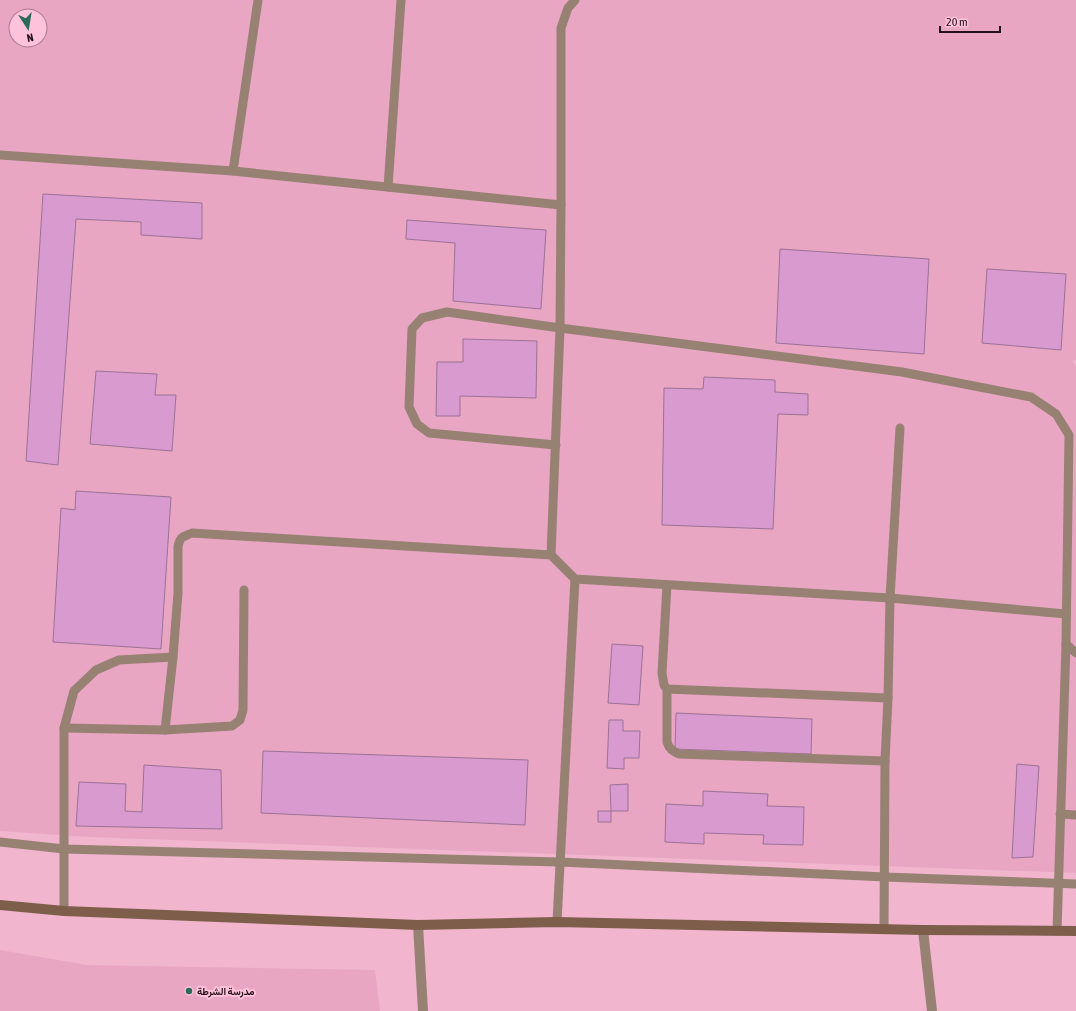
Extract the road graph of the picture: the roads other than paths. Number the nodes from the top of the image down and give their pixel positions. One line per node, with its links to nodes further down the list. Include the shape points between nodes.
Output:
1 (258, 0): 5 (lane)
2 (401, 0): 6 (lane)
3 (575, 0): 7 (lane, via 568,8 561,28)
4 (0, 155): 5 (lane)
5 (233, 171): 6 (lane)
6 (388, 187): 7 (lane)
7 (561, 205): 8 (lane)
8 (560, 328): 10 (lane, via 902,372 1031,397 1056,414); 11 (lane); 11 (lane, via 447,312 422,318 412,329 409,407 417,424 429,433)
9 (900, 428): 16 (lane)
10 (1072, 438): 17 (lane)
11 (556, 446): 12 (lane)
12 (551, 555): 13 (lane); 20 (lane, via 192,533 179,541 178,547 178,593)
13 (575, 579): 14 (lane); 30 (lane)
14 (667, 585): 16 (lane); 21 (lane, via 662,674)
15 (244, 590): 24 (lane, via 243,710 240,720 232,726)
16 (890, 598): 17 (lane); 22 (lane)
17 (1066, 614): 18 (lane)
18 (1066, 644): 19 (lane); 26 (lane)
19 (1076, 653)
20 (173, 657): 23 (lane, via 119,660 96,670 74,691); 24 (lane)
21 (667, 689): 22 (lane); 25 (lane, via 667,742 669,748 679,754)
22 (888, 698): 25 (lane)
23 (64, 728): 24 (lane); 29 (lane)
24 (165, 730)
25 (885, 761): 31 (lane)
26 (1060, 814): 27 (lane); 32 (lane)
27 (1076, 815)
28 (0, 842): 29 (lane)
29 (64, 849): 30 (lane); 35 (lane)
30 (560, 862): 31 (lane); 36 (lane)
31 (885, 876): 32 (lane); 38 (lane)
32 (1058, 883): 33 (lane); 40 (lane)
33 (1076, 884)
34 (0, 905): 35 (main road)
35 (64, 911): 37 (main road)
36 (557, 922): 37 (main road); 38 (main road)
37 (418, 925): 42 (street)
38 (884, 929): 39 (main road)
39 (923, 930): 40 (main road); 43 (street)
40 (1057, 931): 41 (main road)
41 (1076, 931)
42 (423, 1011)
43 (932, 1011)

